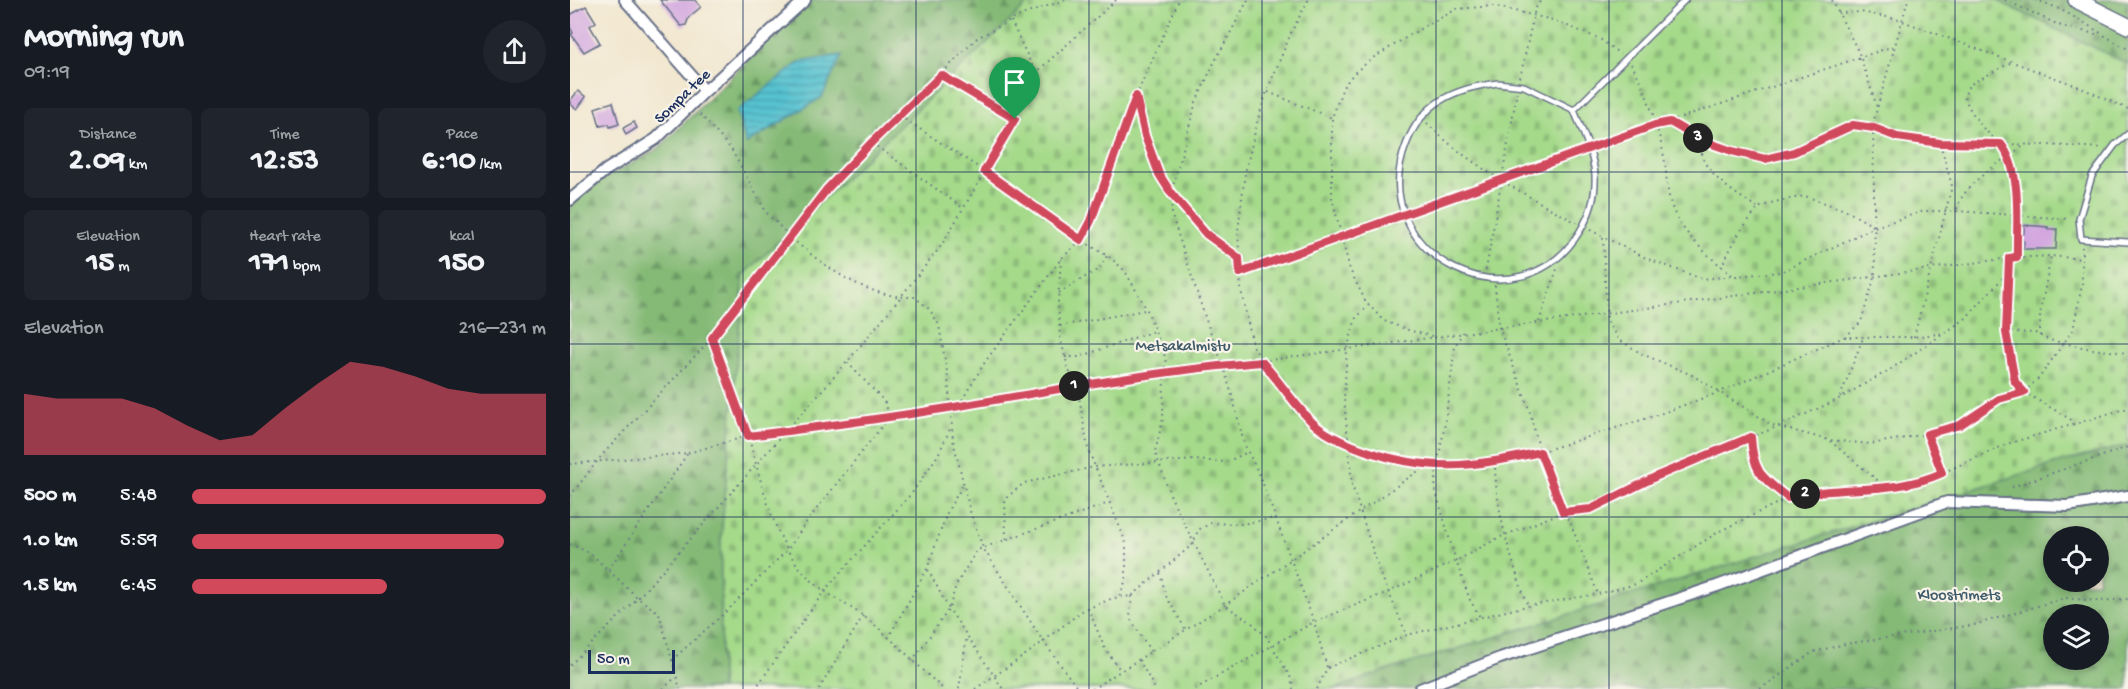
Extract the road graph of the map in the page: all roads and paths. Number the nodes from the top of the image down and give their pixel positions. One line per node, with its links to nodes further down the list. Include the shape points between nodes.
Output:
1 (625, 0): 28 (street)
2 (805, 0): 28 (street, Sompa tee)
3 (1065, 0): 16 (path)
4 (1116, 0): 26 (path, via 1065,44)
5 (1179, 0): 30 (path)
6 (1248, 0): 53 (path, via 1196,102)
7 (1308, 0): 29 (path)
8 (1541, 0): 27 (path, via 1535,9)
9 (1685, 0): 23 (lane)
10 (1832, 0): 15 (path)
11 (1908, 0): 17 (path)
12 (2005, 0): 19 (path, via 2061,26)
13 (2035, 0): 19 (path, via 2064,12)
14 (2076, 0): 18 (main road)
15 (1838, 13): 17 (path, via 1862,12); 22 (path)
16 (1011, 21): 25 (path, via 977,38); 26 (path)
17 (1901, 21): 20 (path); 24 (path)
18 (2128, 26)
19 (2102, 36): 21 (path)
20 (1894, 46): 22 (path); 32 (path)
21 (2128, 49)
22 (1861, 57): 32 (path); 39 (path)
23 (1626, 58): 34 (lane); 40 (path, via 1635,70)
24 (2010, 63): 33 (path); 46 (path, via 1969,85 1965,97 1982,127)
25 (941, 75): 35 (path); 38 (path)
26 (1037, 76): 38 (path)
27 (1519, 86): 34 (lane); 37 (lane, via 1498,82 1471,86 1447,96); 52 (path)
28 (705, 91): 31 (street, Sompa tee)
29 (1267, 91): 36 (path); 73 (path, via 1245,173)
30 (1136, 96): 53 (path, via 1145,136 1159,174); 67 (path)
31 (692, 105): 54 (street, Sompa tee, via 656,139 606,170); 64 (path, via 730,148 766,212)
32 (1877, 108): 41 (path)
33 (2128, 109)
34 (1574, 110): 49 (lane)
35 (900, 116): 43 (path); 51 (path)
36 (1332, 118)
37 (1422, 118): 52 (path, via 1444,141); 59 (lane, via 1410,134 1401,158 1398,185)
38 (1015, 119): 51 (path)
39 (1670, 122): 40 (path); 44 (path)
40 (1655, 125): 49 (path); 77 (path, via 1661,138 1669,200 1675,215)
41 (1874, 128): 44 (path, via 1853,125 1794,152 1765,159); 45 (path, via 1897,137); 63 (path)
42 (2128, 134): 48 (lane)
43 (872, 142): 55 (path); 64 (path, via 827,189)
44 (1707, 142): 56 (path, via 1702,147 1706,165 1727,188)
45 (1940, 143): 46 (path); 57 (path, via 1952,186)
46 (2001, 144): 47 (path); 50 (path)
47 (2025, 144): 48 (path); 50 (path)
48 (2112, 148): 61 (lane, via 2092,176)
49 (1589, 149): 52 (path); 62 (lane, via 1595,176 1593,199)
50 (2008, 157): 58 (path, via 1964,193); 60 (path, via 2014,169)
51 (984, 171): 55 (path); 67 (path)
52 (1500, 180): 59 (path); 62 (path); 83 (path)
53 (1171, 193): 73 (path, via 1206,234); 108 (path, via 1172,216)
54 (570, 200)
55 (963, 208): 86 (path, via 941,246)
56 (1758, 208): 63 (path, via 1805,196 1845,210); 77 (path)
57 (1946, 211): 58 (path); 63 (path, via 1924,211); 78 (path)
58 (1957, 211): 60 (path)
59 (1405, 214): 80 (path); 83 (lane, via 1414,235 1432,255 1451,268)
60 (2016, 216): 61 (path); 72 (path)
61 (2079, 219): 66 (lane)
62 (1583, 226): 65 (path); 69 (lane)
63 (1875, 227): 81 (path, via 1781,272); 82 (path)
64 (790, 237): 86 (path, via 848,280); 100 (path)
65 (1603, 238): 81 (path, via 1702,279); 89 (path)
66 (2081, 239): 68 (lane); 76 (path)
67 (1081, 240): 70 (path); 75 (path)
68 (2128, 242)
69 (1564, 252): 84 (lane, via 1539,270); 90 (path)
70 (1107, 256): 85 (path, via 1100,268); 88 (path, via 1125,271)
71 (2051, 256): 72 (path); 76 (path); 97 (path)
72 (2017, 257): 74 (path)
73 (1239, 258): 80 (path)
74 (2009, 258): 78 (path); 79 (path)
75 (1061, 259): 85 (path); 114 (path, via 985,362)
76 (2082, 259): 102 (path, via 2080,297 2073,330)
77 (1721, 267): 81 (path)
78 (1932, 268): 82 (path); 99 (path)
79 (2008, 271): 95 (path); 96 (path, via 1965,319)
80 (1240, 273): 107 (path, via 1253,346)
81 (1733, 276)
82 (1875, 276): 89 (path); 98 (path, via 1861,322)
83 (1485, 278): 84 (lane)
84 (1495, 279): 92 (path)
85 (1059, 293): 91 (path)
86 (899, 298): 106 (path); 115 (path, via 915,297 939,325)
87 (1369, 305): 103 (path, via 1356,318)
88 (1147, 310): 91 (path); 93 (path)
89 (1606, 313): 90 (path); 111 (path, via 1618,339)
90 (1539, 322): 92 (path)
91 (1060, 326): 105 (path)
92 (1499, 327): 94 (path); 129 (path)
93 (1155, 330): 105 (path, via 1079,357); 109 (path, via 1166,359)
94 (1463, 332): 103 (path); 138 (path, via 1455,346)
95 (2006, 332): 97 (path); 112 (path, via 2015,382)
96 (1946, 333): 99 (path); 113 (path)
97 (2040, 336): 102 (path)
98 (1844, 337): 101 (path); 111 (path)
99 (1914, 337): 101 (path)
100 (712, 338): 123 (path); 131 (path)
101 (1863, 338): 113 (path)
102 (2065, 344): 104 (path); 112 (path)
103 (1347, 349): 107 (path); 126 (path, via 1344,399)
104 (2128, 352)
105 (1065, 357): 110 (path)
106 (847, 362): 117 (path, via 884,402); 121 (path)
107 (1262, 362): 108 (path); 126 (path, via 1314,423)
108 (1223, 365): 109 (path); 128 (path)
109 (1164, 373): 110 (path); 133 (path, via 1163,419 1155,452)
110 (1077, 385): 114 (path); 137 (path)
111 (1720, 392): 119 (path); 129 (path)
112 (2024, 392): 118 (path); 122 (path, via 1999,399 1960,425)
113 (1839, 398): 119 (path)
114 (958, 406): 115 (path)
115 (949, 408): 117 (path); 120 (path)
116 (2128, 408): 118 (path)
117 (890, 416): 121 (path); 155 (path)
118 (2076, 423): 139 (path, via 2007,444)
119 (1779, 426): 124 (path); 125 (path)
120 (951, 428): 140 (path); 161 (path, via 912,493)
121 (784, 431): 123 (path); 135 (path)
122 (1927, 434): 125 (path, via 1871,444); 139 (path)
123 (748, 436): 130 (path); 135 (path)
124 (1751, 437): 145 (path, via 1759,471); 148 (path, via 1657,476 1591,509)
125 (1829, 440): 142 (path)
126 (1348, 445): 136 (path, via 1389,459); 147 (path, via 1352,485)
127 (2128, 447): 141 (path)
128 (1248, 452): 133 (path, via 1226,462); 149 (path)
129 (1540, 452): 132 (path); 148 (path)
130 (688, 453): 131 (path); 159 (path)
131 (597, 461): 134 (path); 143 (path)
132 (1495, 462): 138 (path); 150 (path, via 1495,487)
133 (1159, 463): 137 (path); 153 (path)
134 (570, 464)
135 (756, 464): 155 (path); 166 (path)
136 (1427, 465): 138 (path); 147 (path)
137 (1094, 467): 146 (path); 151 (path, via 1024,483 1005,499)
138 (1437, 467): 157 (path, via 1436,489)
139 (1942, 473): 142 (path)
140 (963, 485): 154 (path); 158 (path, via 948,510)
141 (2013, 488)
142 (1888, 489): 145 (path, via 1809,493)
143 (570, 496)
144 (2128, 496): 204 (street, via 2067,506 1947,502)
145 (1788, 498): 163 (path, via 1720,531 1636,584)
146 (1109, 503): 151 (path); 165 (path, via 1126,543 1126,580)
147 (1360, 511): 156 (path); 162 (path)
148 (1563, 512): 150 (path); 163 (path)
149 (1275, 518): 153 (path, via 1241,524 1210,523 1198,530); 156 (path)
150 (1506, 535): 157 (path); 169 (path)
151 (1006, 539): 154 (path)
152 (570, 544): 159 (path, via 590,553)
153 (1193, 544): 160 (path); 168 (path)
154 (983, 548): 170 (path, via 977,550 956,585); 179 (path)
155 (788, 549): 161 (path, via 806,575); 182 (path)
156 (1291, 560): 168 (path); 174 (path)
157 (1456, 561): 162 (path); 173 (path)
158 (927, 569): 170 (path); 178 (path)
159 (608, 570): 166 (path)
160 (1160, 573): 164 (path); 175 (path, via 1166,596)
161 (825, 590): 172 (path); 192 (path)
162 (1388, 592): 174 (path); 176 (path)
163 (1599, 594): 169 (path)
164 (1132, 596): 165 (path); 181 (path, via 1130,618)
165 (1119, 597): 171 (path)
166 (638, 598): 182 (path, via 659,613); 185 (path)
167 (2128, 599): 205 (path, via 2064,598 1974,625 1824,649 1813,652)
168 (1225, 605): 175 (path); 180 (path, via 1252,623)
169 (1527, 606): 173 (path)
170 (949, 609): 177 (path); 184 (path)
171 (1088, 609): 179 (path); 187 (path, via 1105,649)
172 (863, 616): 178 (path); 193 (path)
173 (1480, 617): 176 (path)
174 (1314, 622): 180 (path); 186 (path)
175 (1186, 630): 181 (path)
176 (1407, 635): 186 (path)
177 (967, 636): 188 (path); 195 (path)
178 (888, 639): 184 (path)
179 (1042, 641): 188 (path); 198 (path)
180 (1273, 646): 201 (path); 202 (path)
181 (1151, 652): 183 (path)
182 (672, 660): 189 (path)
183 (1139, 660): 187 (path); 200 (path)
184 (912, 661): 194 (path)
185 (570, 665)
186 (1327, 668): 203 (path)
187 (1120, 671): 199 (path)
188 (994, 676): 196 (path); 197 (path)
189 (676, 677): 190 (path); 191 (path)
190 (663, 689)
191 (680, 689)
192 (755, 689)
193 (819, 689)
194 (943, 689)
195 (959, 689)
196 (975, 689)
197 (1003, 689)
198 (1078, 689)
199 (1092, 689)
200 (1155, 689)
201 (1195, 689)
202 (1293, 689)
203 (1317, 689)
204 (1420, 689)
205 (1760, 689)

